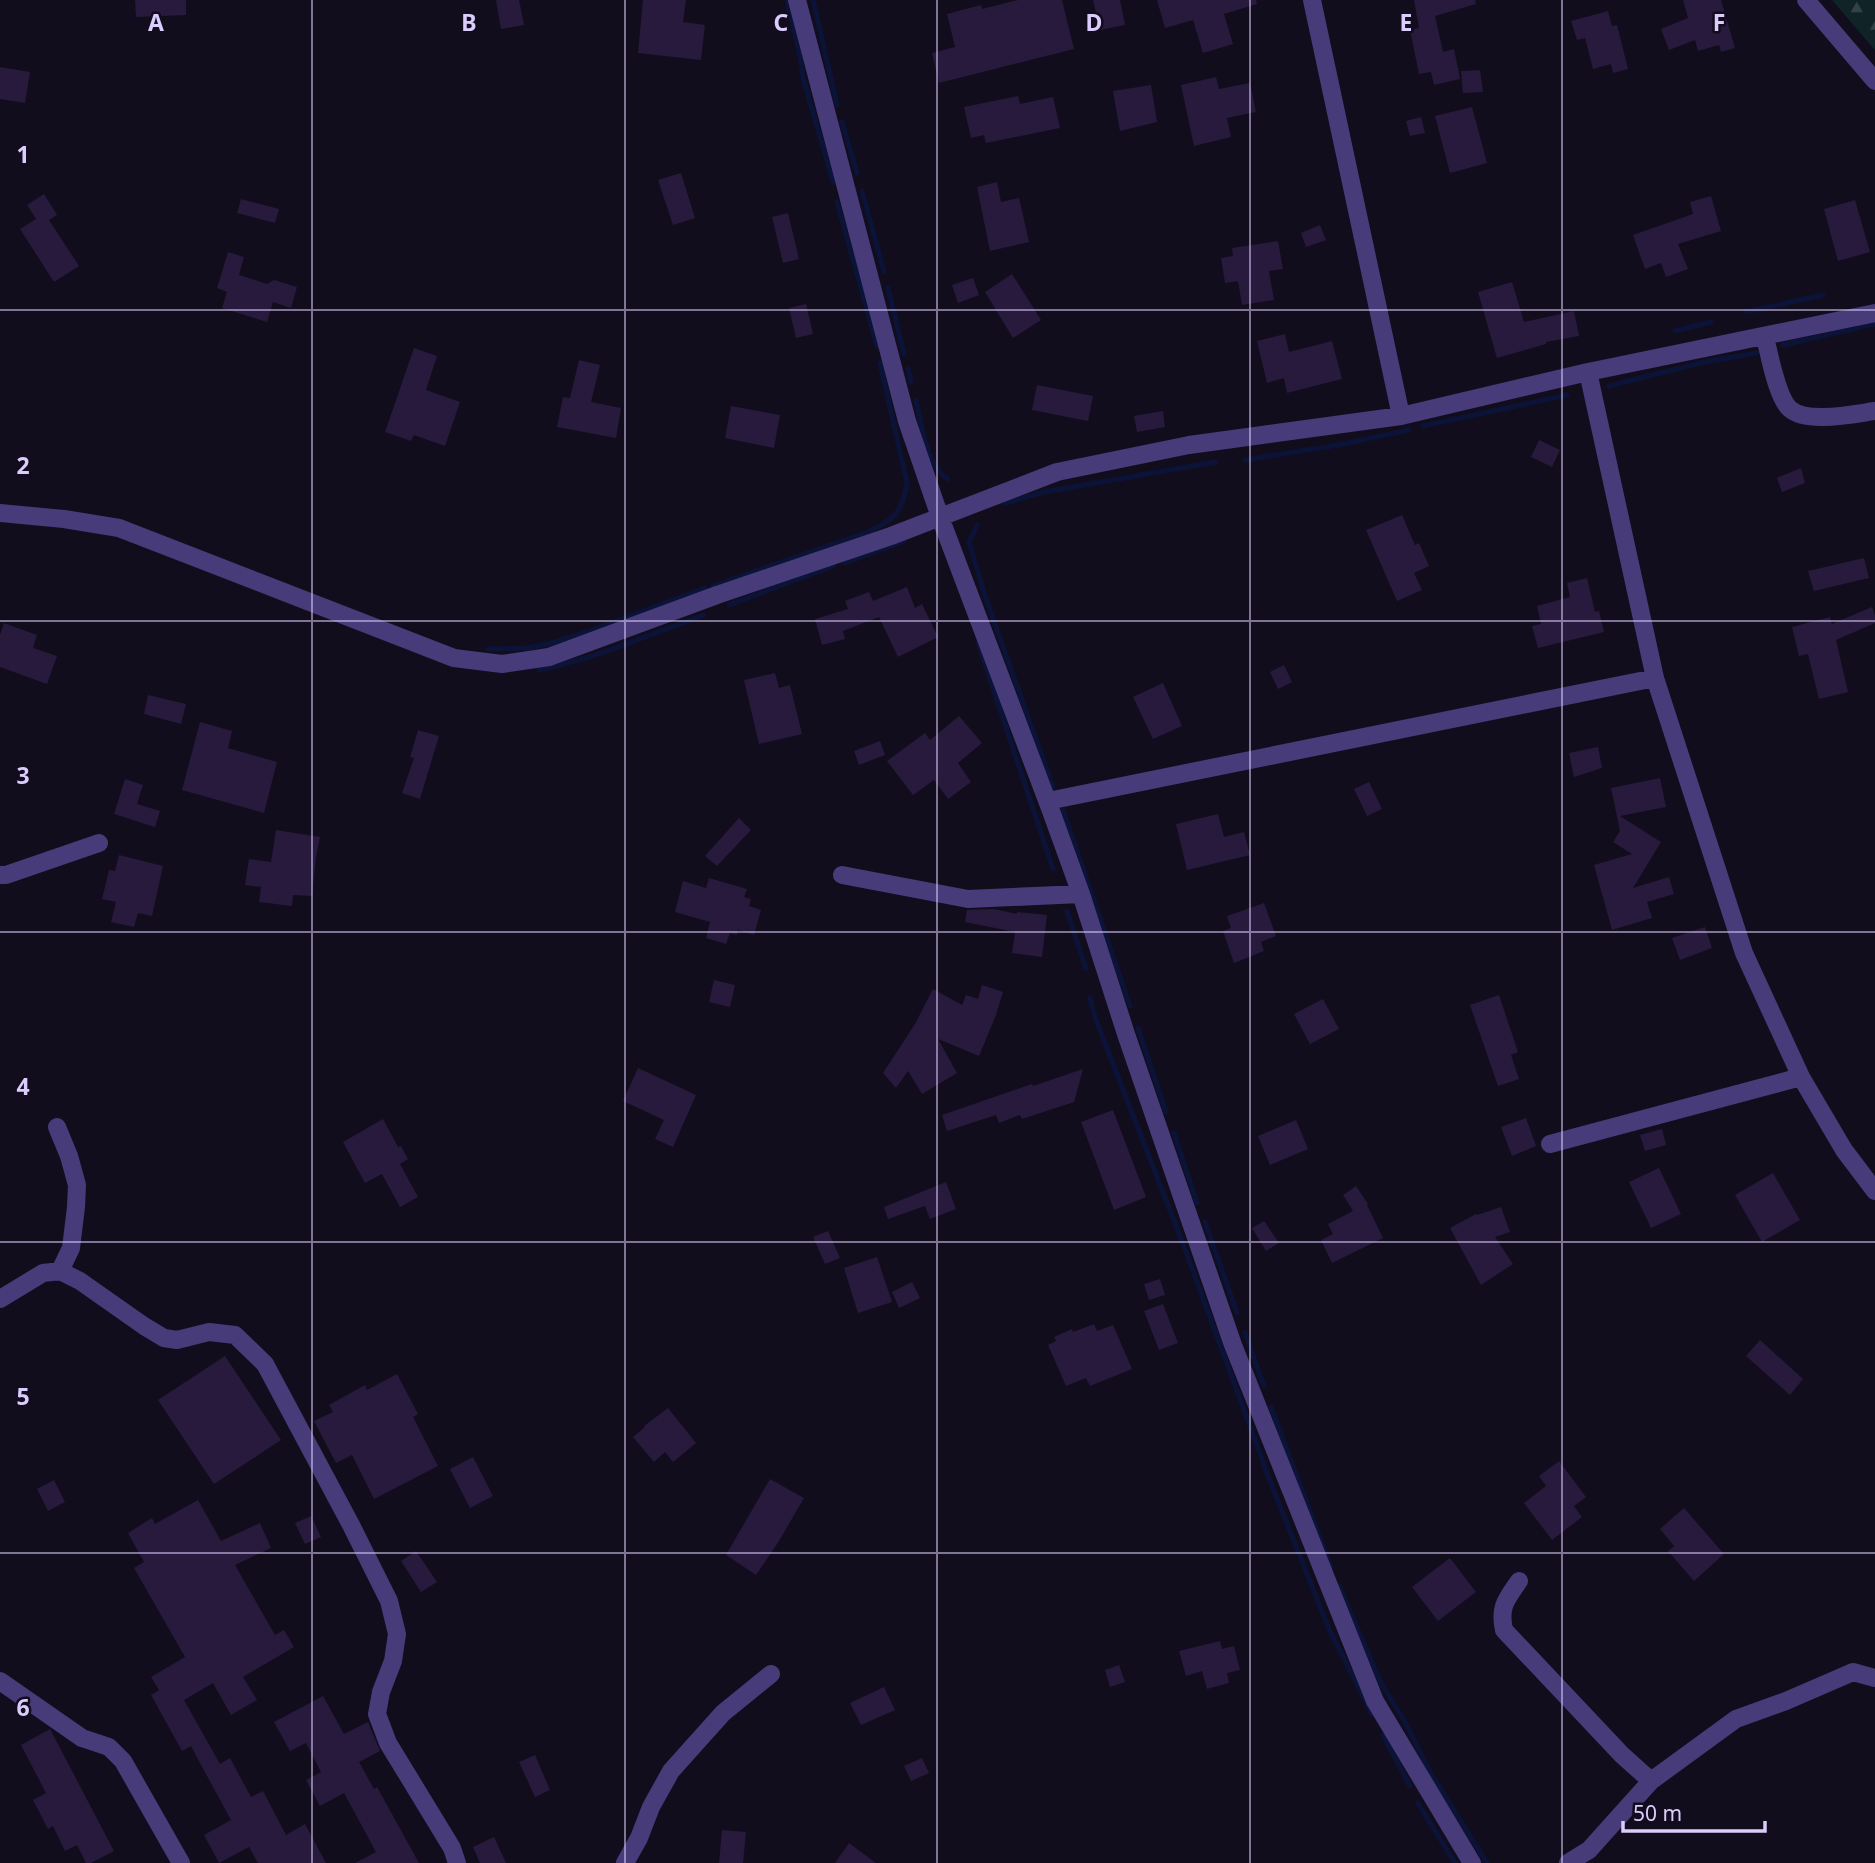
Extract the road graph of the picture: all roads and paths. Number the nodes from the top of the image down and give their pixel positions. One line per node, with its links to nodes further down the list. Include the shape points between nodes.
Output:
1 (797, 0): 11 (street, via 907,421)
2 (1312, 0): 9 (street)
3 (1806, 0): 4 (street)
4 (1875, 81)
5 (1875, 313): 6 (street)
6 (1765, 337): 7 (street); 8 (street, via 1788,408 1806,417)
7 (1588, 372): 9 (street); 12 (street)
8 (1875, 411)
9 (1401, 416): 11 (street, via 1189,446 1057,472)
10 (0, 513): 11 (street, via 119,528 454,658 502,664 549,657)
11 (940, 517): 13 (street)
12 (1655, 678): 13 (street); 18 (street, via 1744,953)
13 (1048, 801): 17 (street)
14 (99, 843): 15 (street)
15 (0, 875)
16 (842, 875): 17 (street, via 968,899)
17 (1080, 894): 32 (street, via 1233,1345 1346,1631 1375,1701)
18 (1801, 1077): 20 (street); 21 (street, via 1844,1150)
19 (57, 1127): 22 (street, via 76,1185 71,1248)
20 (1550, 1144)
21 (1875, 1191)
22 (60, 1271): 23 (street, via 43,1273); 30 (street, via 164,1338 177,1340 209,1332 235,1335 265,1364 389,1601 397,1634 377,1714 388,1743)
23 (0, 1299)
24 (1519, 1581): 28 (street, via 1500,1615 1504,1630)
25 (771, 1674): 31 (street, via 723,1713 671,1771)
26 (1875, 1678): 28 (street, via 1853,1672 1736,1719)
27 (0, 1681): 29 (street, via 82,1738 109,1747 123,1762)
28 (1651, 1781): 33 (street, via 1589,1850)
29 (181, 1863)
30 (457, 1863)
31 (625, 1863)
32 (1472, 1863)
33 (1568, 1863)

